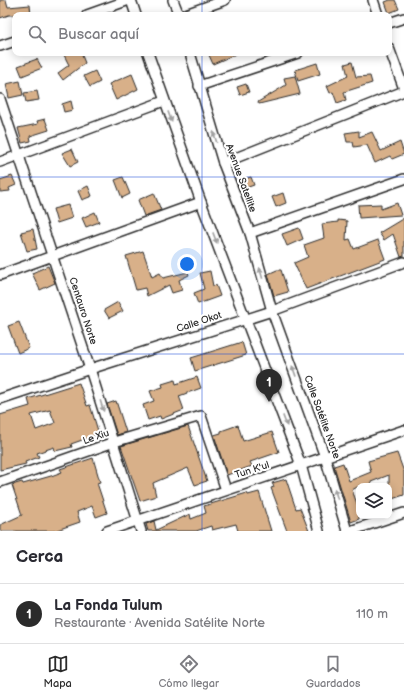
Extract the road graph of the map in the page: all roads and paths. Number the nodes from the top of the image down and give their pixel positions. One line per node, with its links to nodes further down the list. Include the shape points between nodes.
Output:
1 (130, 0): 5 (street); 6 (street)
2 (173, 0): 7 (street)
3 (224, 0): 8 (street)
4 (373, 0): 9 (street)
5 (96, 12)
6 (135, 12)
7 (178, 12)
8 (191, 12)
9 (377, 12)
10 (404, 18): 11 (street)
11 (392, 22)
12 (12, 42): 13 (street)
13 (0, 46)
14 (149, 56): 21 (street)
15 (191, 56): 18 (street, Avenue Satellite)
16 (289, 56): 18 (street)
17 (392, 56): 19 (street)
18 (199, 86): 24 (street, Avenue Satellite, one-way to 18)
19 (404, 90): 24 (street)
20 (0, 99): 22 (street, Centauro Norte)
21 (164, 100): 22 (street); 26 (street, one-way to 26)
22 (19, 157): 23 (street); 28 (street, Centauro Norte)
23 (0, 162)
24 (223, 163): 27 (street, Avenue Satellite)
25 (404, 179): 27 (street)
26 (201, 202): 28 (street); 32 (street, one-way to 32)
27 (250, 233): 31 (street, Avenue Satellite, one-way to 27)
28 (53, 257): 30 (street); 33 (street, Centauro Norte)
29 (404, 262): 31 (street, Calle Okot)
30 (0, 275)
31 (272, 311): 32 (street, Calle Okot); 37 (street, Calle Satélite Norte, one-way to 31)
32 (246, 319): 33 (street, Calle Okot); 38 (street, one-way to 38)
33 (90, 368): 34 (street, Calle Okot); 36 (street, Centauro Norte, one-way to 36)
34 (0, 399)
35 (404, 430): 37 (street, Tun K'ul)
36 (114, 442): 39 (street, Le Xiu); 40 (street, Le Xiu, via 201,416); 42 (street, Centauro Norte)
37 (325, 457): 38 (street, Tun K'ul); 46 (street, Calle Satélite Norte, one-way to 37)
38 (301, 465): 40 (street, Tun K'ul); 45 (street)
39 (0, 482)
40 (226, 490): 42 (street, Tun K'ul)
41 (404, 513): 47 (street)
42 (138, 520): 43 (street, Tun K'ul); 44 (street, Centauro Norte)
43 (106, 531)
44 (141, 531)
45 (319, 531)
46 (347, 531)
47 (350, 531)

